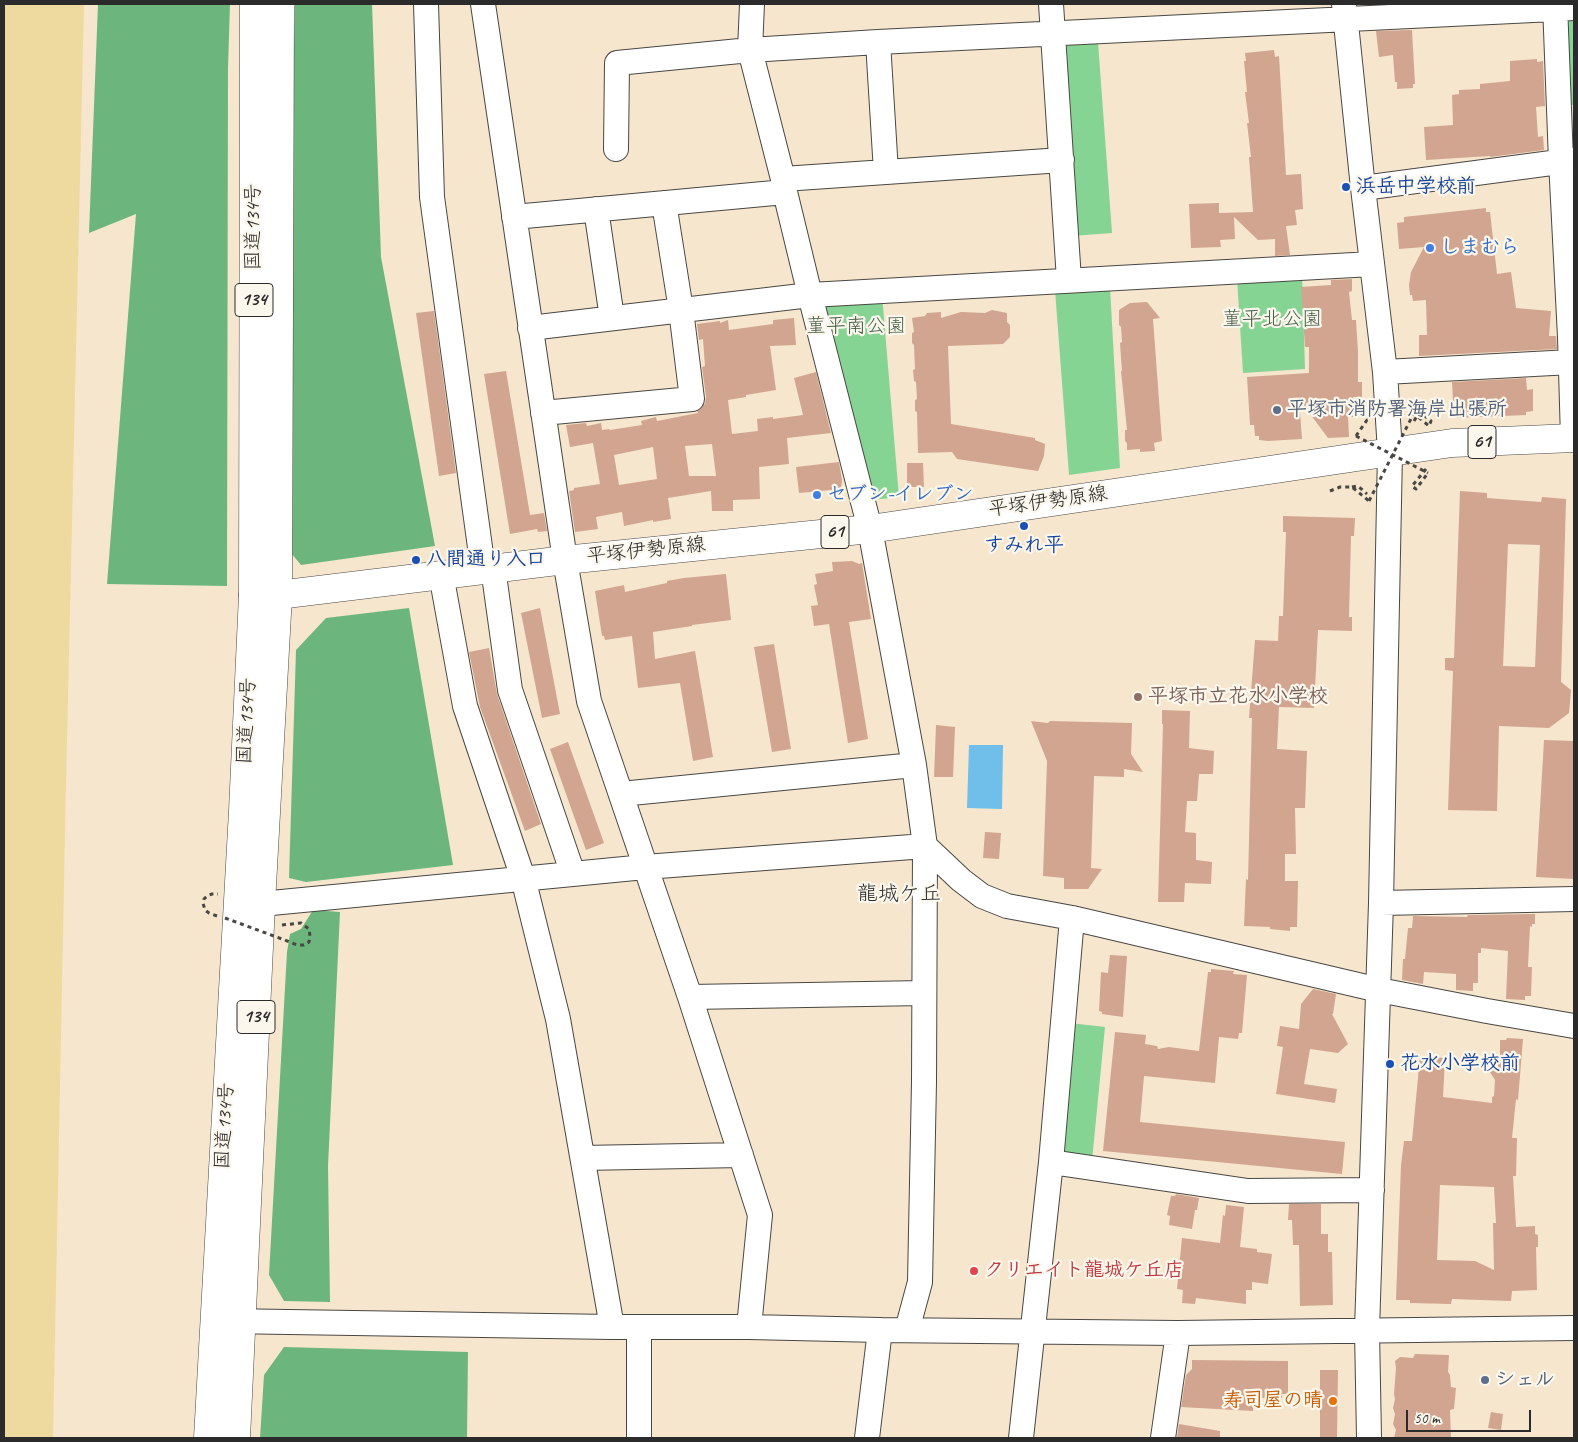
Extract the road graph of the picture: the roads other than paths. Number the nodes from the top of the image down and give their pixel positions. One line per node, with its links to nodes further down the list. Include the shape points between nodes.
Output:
1 (254, 4): 39 (main road, 国道134号 / 134)
2 (280, 4): 39 (main road, 国道134号 / 134)
3 (426, 4): 37 (street, via 432,197)
4 (487, 4): 21 (street)
5 (752, 4): 12 (street)
6 (1051, 4): 10 (street)
7 (1562, 7): 8 (street); 15 (street)
8 (1464, 8): 9 (street)
9 (1345, 11): 10 (street); 18 (street)
10 (1053, 32): 11 (street); 14 (street)
11 (878, 42): 12 (street); 16 (street)
12 (750, 50): 13 (street, via 617,63); 17 (street)
13 (616, 149)
14 (1062, 160): 16 (street); 24 (street)
15 (1567, 161): 18 (street); 23 (street)
16 (886, 172): 17 (street)
17 (784, 185): 19 (street); 25 (street)
18 (1363, 188): 22 (street)
19 (664, 203): 20 (street); 26 (street)
20 (596, 209): 21 (street); 27 (street)
21 (514, 217): 28 (street)
22 (1372, 264): 24 (street); 31 (street)
23 (1570, 272): 29 (street)
24 (1070, 280): 25 (street)
25 (810, 295): 26 (street); 35 (street)
26 (681, 310): 27 (street); 32 (street, via 692,400)
27 (612, 318): 28 (street)
28 (530, 328): 32 (street)
29 (1572, 337): 30 (street)
30 (1571, 362): 31 (street); 33 (street)
31 (1385, 372): 34 (street)
32 (543, 413): 36 (street)
33 (1574, 438): 34 (main road, 平塚伊勢原線 / 61, via 1452,443)
34 (1391, 453): 35 (main road, 平塚伊勢原線 / 61); 47 (street)
35 (870, 529): 36 (main road, 平塚伊勢原線 / 61); 40 (street)
36 (565, 560): 37 (main road, 平塚伊勢原線 / 61); 41 (street, via 589,701)
37 (488, 568): 38 (main road, 平塚伊勢原線 / 61); 44 (street, via 510,690)
38 (441, 574): 39 (main road, 平塚伊勢原線 / 61); 45 (street, via 465,706)
39 (266, 595): 48 (main road, 国道134号 / 134); 58 (main road, 国道134号 / 134, via 242,821)
40 (914, 765): 41 (street); 42 (street)
41 (621, 794): 43 (street)
42 (925, 846): 43 (street); 49 (street, via 982,896 1007,906); 51 (street)
43 (645, 867): 44 (street); 52 (street)
44 (573, 874): 45 (street)
45 (523, 878): 48 (street); 55 (street, via 558,1020)
46 (1574, 899): 47 (street)
47 (1381, 903): 50 (street)
48 (261, 904): 59 (main road, 国道134号 / 134)
49 (1072, 918): 50 (street); 56 (street)
50 (1379, 990): 53 (street); 57 (street)
51 (924, 994): 52 (street); 65 (street, via 920,1282)
52 (690, 997): 54 (street)
53 (1574, 1026)
54 (741, 1156): 55 (street); 62 (street, via 760,1215)
55 (583, 1158): 60 (street)
56 (1051, 1162): 57 (street, via 1248,1191); 67 (street)
57 (1372, 1190): 66 (street)
58 (214, 1321): 59 (street); 69 (main road, 国道134号 / 134)
59 (242, 1321): 60 (street); 70 (main road, 国道134号 / 134)
60 (612, 1327): 61 (street)
61 (639, 1327): 62 (street); 71 (street)
62 (749, 1327): 64 (street)
63 (1574, 1328): 66 (street)
64 (880, 1330): 65 (street); 72 (street)
65 (907, 1330): 67 (street)
66 (1367, 1330): 68 (street); 75 (street)
67 (1033, 1331): 68 (street); 73 (street)
68 (1178, 1333): 74 (street)
69 (208, 1438)
70 (236, 1438)
71 (639, 1438)
72 (867, 1438)
73 (1021, 1438)
74 (1163, 1438)
75 (1369, 1438)

